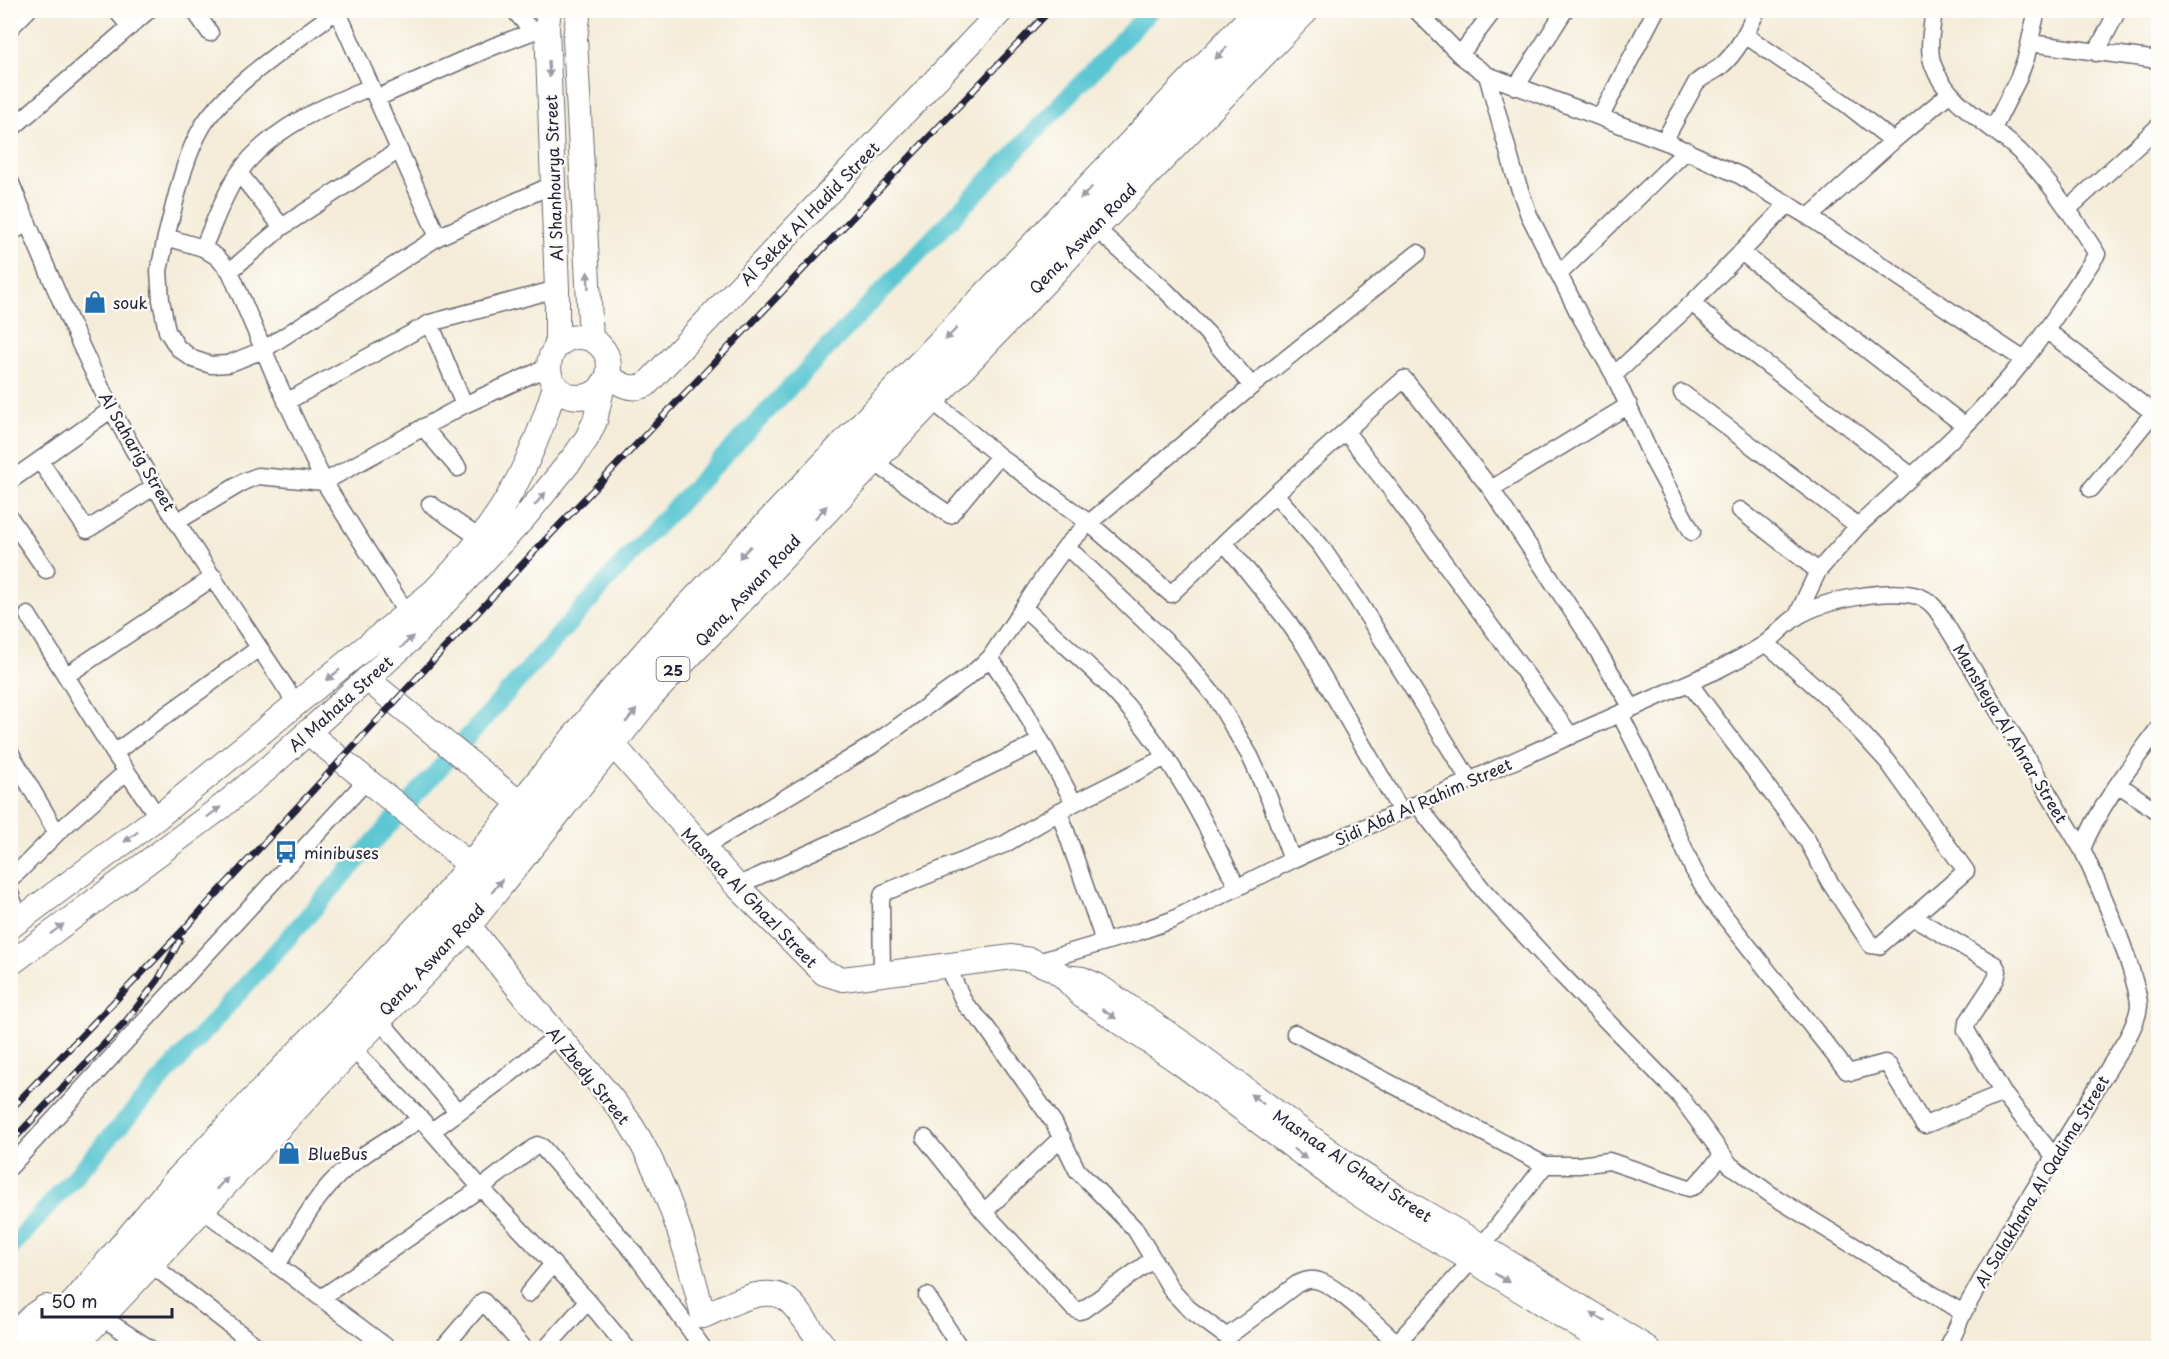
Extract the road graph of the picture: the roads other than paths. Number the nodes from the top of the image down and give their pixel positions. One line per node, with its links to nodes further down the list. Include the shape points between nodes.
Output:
1 (28, 10): 20 (street)
2 (116, 10): 19 (street)
3 (149, 10): 19 (street)
4 (195, 10): 21 (street)
5 (514, 10): 18 (street)
6 (579, 10): 60 (street, Al Shanhourya Street, one-way to 6, via 575,39)
7 (1002, 10): 66 (street, Al Sekat Al Hadid Street, via 646,385 630,388)
8 (1262, 10): 125 (highway, Qena, Aswan Road / 25, one-way to 125, via 663,637)
9 (1302, 10): 46 (highway, Qena, Aswan Road / 25)
10 (1416, 10): 25 (street)
11 (1494, 10): 25 (street)
12 (1565, 10): 28 (street)
13 (1656, 10): 31 (street)
14 (1757, 10): 22 (street)
15 (1934, 10): 30 (street, via 1930,48 1933,64)
16 (2037, 10): 23 (street)
17 (2118, 10): 24 (street)
18 (543, 23): 29 (street); 41 (street, Al Shanhourya Street, one-way to 41)
19 (130, 27): 34 (street)
20 (10, 28)
21 (210, 33)
22 (1745, 35): 35 (street, via 1722,65 1696,83); 36 (street)
23 (2030, 43): 24 (street); 33 (street, via 2018,79)
24 (2096, 53): 26 (street)
25 (1460, 55): 27 (street)
26 (2158, 60)
27 (1487, 75): 28 (street); 55 (street, via 1529,216)
28 (1516, 87): 31 (street)
29 (374, 92): 37 (street); 39 (street, via 325,106 294,124 264,145); 49 (street, via 337,10 240,84 217,107 191,152)
30 (1950, 93): 33 (street); 36 (street)
31 (1601, 116): 35 (street)
32 (2158, 127): 43 (street)
33 (1993, 129): 43 (street, via 2046,180)
34 (10, 130)
35 (1665, 141): 38 (street)
36 (1893, 141): 44 (street)
37 (399, 150): 47 (street); 50 (street)
38 (1687, 150): 42 (street); 55 (street)
39 (239, 173): 47 (street); 51 (street)
40 (10, 181): 45 (street, Al Saharig Street)
41 (554, 184): 50 (street); 56 (street, Al Shanhourya Street)
42 (1788, 204): 44 (street); 52 (street)
43 (2068, 210): 59 (street, via 2097,254)
44 (1809, 217): 63 (street)
45 (28, 223): 48 (street); 73 (street, Al Saharig Street)
46 (1093, 226): 67 (street, via 1165,290); 69 (highway, Qena, Aswan Road / 25)
47 (282, 227): 54 (street)
48 (10, 233)
49 (166, 237): 51 (street); 62 (street, via 159,270 161,300 167,331 178,348 211,365 239,361)
50 (438, 237): 62 (street)
51 (202, 248): 54 (street)
52 (1741, 252): 57 (street); 75 (street)
53 (1418, 253): 67 (street)
54 (230, 271): 62 (street)
55 (1559, 274): 64 (street)
56 (558, 289): 58 (street); 61 (street, Al Shanhourya Street)
57 (1692, 303): 64 (street); 81 (street)
58 (430, 324): 70 (street); 71 (street)
59 (2046, 330): 63 (street); 86 (street, via 2151,411)
60 (591, 339): 61 (street, via 570,337); 66 (street, via 605,351 609,368)
61 (557, 345): 65 (street, via 552,351)
62 (263, 350): 70 (street)
63 (2024, 360): 75 (street)
64 (1614, 375): 72 (street)
65 (551, 376): 66 (street, via 570,396 579,397 589,396); 71 (street); 95 (street, Al Mahata Street, via 543,427 506,504)
66 (605, 380): 109 (street, Al Mahata Street, one-way to 66, via 443,607 551,486 587,438)
67 (1252, 386): 92 (street)
68 (1682, 393): 93 (street)
69 (929, 398): 77 (street); 78 (highway, Qena, Aswan Road / 25)
70 (286, 402): 83 (street)
71 (464, 405): 74 (street)
72 (1629, 405): 85 (street); 94 (street)
73 (112, 409): 79 (street); 84 (street, Al Saharig Street)
74 (423, 426): 80 (street); 83 (street)
75 (1965, 426): 81 (street)
76 (1346, 432): 85 (street, via 1404,379); 87 (street); 115 (street)
77 (999, 456): 78 (street, via 950,515); 92 (street)
78 (871, 460): 116 (highway, Qena, Aswan Road / 25, one-way to 78, via 650,693)
79 (40, 461): 82 (street); 84 (street, via 87,530)
80 (458, 468)
81 (1912, 476): 93 (street)
82 (10, 481)
83 (324, 482): 91 (street, via 258,476); 102 (street)
84 (155, 486): 91 (street, Al Saharig Street)
85 (1491, 489): 112 (street, via 1590,638)
86 (2091, 489)
87 (1275, 494): 96 (street); 122 (street, via 1320,545 1357,599)
88 (430, 504): 95 (street)
89 (1740, 510): 99 (street)
90 (10, 518): 98 (street)
91 (178, 521): 100 (street, Al Saharig Street)
92 (1089, 523): 96 (street, via 1171,594); 97 (street)
93 (1858, 526): 99 (street)
94 (1692, 532)
95 (481, 539): 102 (street, Al Mahata Street, via 459,566)
96 (1225, 543): 127 (street, via 1305,646)
97 (1066, 546): 101 (street); 133 (street, via 1182,657 1216,698 1250,756)
98 (46, 570)
99 (1818, 571): 104 (street)
100 (214, 577): 106 (street, Al Saharig Street); 108 (street)
101 (1024, 608): 107 (street); 120 (street, via 1098,676 1136,716)
102 (407, 614): 111 (street, Al Mahata Street, one-way to 111)
103 (28, 615): 108 (street)
104 (1797, 616): 105 (street, Sidi Abd Al Rahim Street); 132 (street, Mansheya Al Ahrar Street, via 1824,604 1880,595 1921,597 1932,604)
105 (1766, 643): 110 (street, Sidi Abd Al Rahim Street); 139 (street, via 1834,703 1888,762 1966,871)
106 (259, 648): 111 (street, Al Saharig Street); 119 (street)
107 (990, 658): 117 (street); 131 (street, via 871,746)
108 (66, 675): 119 (street)
109 (367, 679): 114 (street, Al Mahata Street); 125 (street)
110 (1689, 683): 112 (street, Sidi Abd Al Rahim Street); 139 (street, via 1807,840 1871,945 1879,946)
111 (297, 705): 129 (street, Al Mahata Street)
112 (1626, 711): 115 (street, Sidi Abd Al Rahim Street); 152 (street, via 1693,869 1710,898 1847,1071 1885,1063 1925,1125)
113 (2158, 729): 124 (street)
114 (307, 732): 123 (street); 144 (street, Al Mahata Street, one-way to 114, via 220,808)
115 (1571, 736): 122 (street, Sidi Abd Al Rahim Street)
116 (610, 741): 131 (street, Masnaa Al Ghazl Street); 140 (highway, Qena, Aswan Road / 25, one-way to 116)
117 (1041, 741): 126 (street); 136 (street)
118 (10, 752): 130 (street)
119 (114, 753): 121 (street)
120 (1166, 757): 126 (street); 137 (street)
121 (126, 772): 129 (street); 130 (street)
122 (1470, 780): 127 (street, Sidi Abd Al Rahim Street)
123 (366, 781): 134 (street); 160 (street)
124 (2118, 784): 128 (street); 132 (street, via 2097,815)
125 (523, 806): 134 (highway, Qena, Aswan Road / 25)
126 (1067, 807): 142 (street); 146 (street, via 1005,844 883,893)
127 (1409, 808): 133 (street, Sidi Abd Al Rahim Street); 157 (street, via 1557,970 1679,1095)
128 (2158, 812)
129 (158, 817): 141 (street, Al Mahata Street, one-way to 141)
130 (57, 833): 135 (street)
131 (702, 848): 136 (street, Masnaa Al Ghazl Street)
132 (2082, 849): 147 (street, Mansheya Al Ahrar Street, via 2113,920 2138,994)
133 (1292, 860): 137 (street, Sidi Abd Al Rahim Street)
134 (473, 868): 175 (highway, Qena, Aswan Road / 25, via 123,1247)
135 (10, 880)
136 (737, 886): 146 (street, Masnaa Al Ghazl Street, via 824,973 843,979)
137 (1237, 887): 142 (street, Sidi Abd Al Rahim Street, via 1173,920)
138 (10, 893): 141 (street)
139 (1913, 917): 152 (street, via 1995,965 1996,979 1966,1026)
140 (467, 923): 148 (highway, Qena, Aswan Road / 25); 150 (street, Al Zbedy Street)
141 (15, 924)
142 (1104, 942): 143 (street, Sidi Abd Al Rahim Street)
143 (1038, 962): 145 (street, Masnaa Al Ghazl Street, via 1012,957); 164 (street, Masnaa Al Ghazl Street, via 1064,977 1098,986)
144 (10, 964)
145 (946, 964): 146 (street, Masnaa Al Ghazl Street); 155 (street, via 965,1004 1023,1077)
146 (882, 973)
147 (2138, 1015): 158 (street, Al Salakhana Al Qadima Street)
148 (377, 1017): 151 (highway, Qena, Aswan Road / 25); 153 (street)
149 (1295, 1033): 159 (street)
150 (557, 1036): 153 (street); 174 (street, Al Zbedy Street, via 614,1102 646,1153 685,1247)
151 (350, 1046): 154 (street); 162 (highway, Qena, Aswan Road / 25, one-way to 151)
152 (2003, 1093): 158 (street)
153 (457, 1111): 154 (street)
154 (426, 1125): 161 (street); 168 (street, via 373,1148 329,1185)
155 (1062, 1137): 163 (street); 165 (street, via 1077,1170 1135,1229)
156 (925, 1138): 163 (street)
157 (1722, 1156): 159 (street, via 1693,1188 1609,1161); 173 (street, via 1773,1196)
158 (2055, 1158): 173 (street, Al Salakhana Al Qadima Street)
159 (1545, 1165): 164 (street)
160 (10, 1167)
161 (481, 1188): 167 (street); 171 (street); 186 (street, via 533,1146 542,1147 635,1254)
162 (199, 1207): 166 (highway, Qena, Aswan Road / 25); 168 (street)
163 (984, 1212): 165 (street, via 1078,1311)
164 (1477, 1253): 177 (street); 189 (street, Masnaa Al Ghazl Street, one-way to 189); 190 (street, Masnaa Al Ghazl Street, one-way to 164)
165 (1153, 1259): 177 (street, via 1173,1292 1189,1309 1227,1337 1297,1284 1318,1280 1332,1287)
166 (148, 1262): 175 (highway, Qena, Aswan Road / 25); 180 (street)
167 (552, 1265): 169 (street); 172 (street)
168 (277, 1266): 171 (street)
169 (528, 1294)
170 (927, 1296): 188 (street)
171 (321, 1298): 181 (street)
172 (588, 1301): 184 (street); 185 (street)
173 (1964, 1313): 191 (street, Al Salakhana Al Qadima Street)
174 (703, 1316): 186 (street, Al Zbedy Street); 187 (street, via 763,1293 777,1295 790,1301)
175 (83, 1328): 176 (highway, via 62,1305 36,1318); 178 (highway, Qena, Aswan Road / 25); 179 (street)
176 (10, 1344)
177 (1396, 1346)
178 (34, 1348)
179 (149, 1348)
180 (259, 1348)
181 (388, 1348)
182 (443, 1348): 183 (street, via 483,1301)
183 (524, 1348)
184 (546, 1348)
185 (627, 1348)
186 (704, 1348)
187 (826, 1348)
188 (960, 1348)
189 (1614, 1348)
190 (1647, 1348)
191 (1948, 1348)

